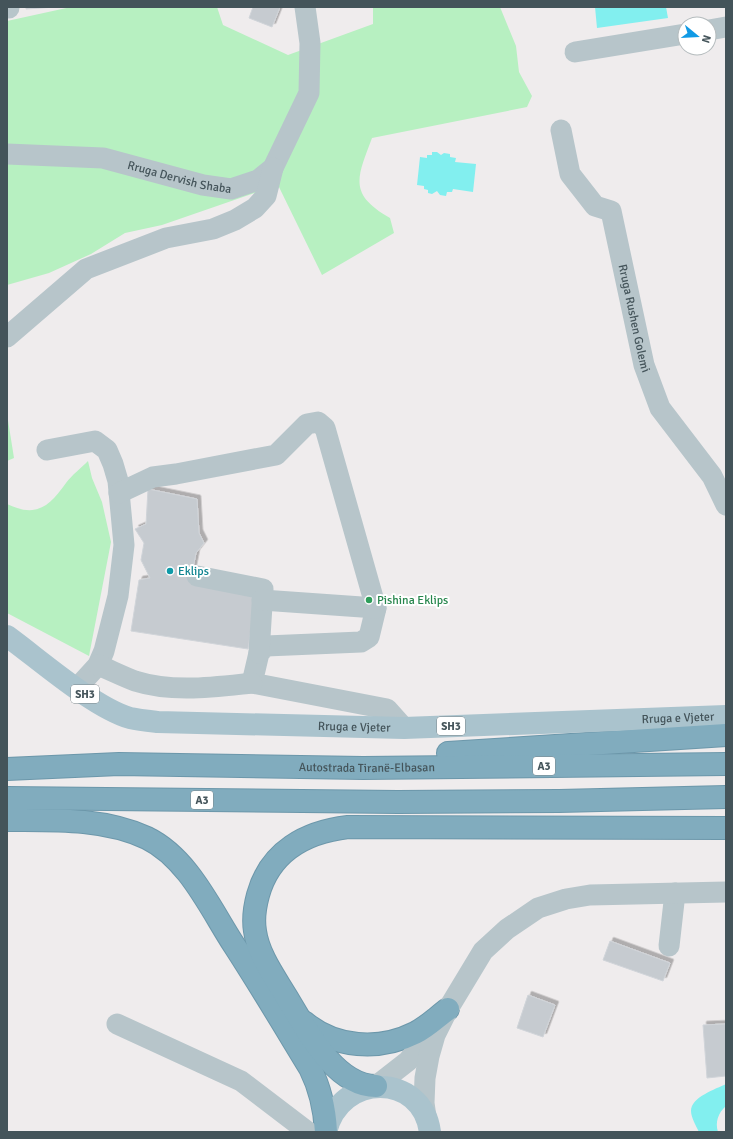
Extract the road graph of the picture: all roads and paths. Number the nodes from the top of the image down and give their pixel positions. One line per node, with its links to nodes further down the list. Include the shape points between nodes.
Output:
1 (305, 7): 6 (street, Rruga Dervish Shaba, via 310,44 310,93)
2 (677, 35): 3 (street)
3 (575, 52)
4 (562, 130): 10 (street, Rruga Rushen Golemi, via 570,174 595,206 610,211 644,365 660,408 712,476)
5 (7, 154): 6 (street, Rruga Dervish Shaba, via 103,158 203,185 231,189 258,180)
6 (273, 168): 7 (street, via 266,196 255,208 213,229 166,238 86,269)
7 (7, 337)
8 (47, 450): 9 (street, via 95,441 107,450 113,464)
9 (119, 493): 13 (street, via 153,477 276,455 307,424 318,422 325,428); 16 (street, via 124,545 122,566 112,623)
10 (726, 504)
11 (197, 576): 12 (street, via 263,589)
12 (262, 600): 13 (street); 15 (street)
13 (376, 608): 15 (street, via 369,637 361,642 266,646)
14 (7, 636): 18 (main road, Rruga e Vjeter / SH3)
15 (259, 653): 17 (street)
16 (98, 665): 17 (street, via 136,681 170,687 204,688); 18 (street)
17 (252, 684): 20 (street, via 386,709)
18 (77, 688): 20 (main road, Rruga e Vjeter / SH3, via 130,717 158,722)
19 (726, 716): 20 (main road, Rruga e Vjeter / SH3)
20 (404, 728)
21 (726, 735): 23 (highway, via 426,754)
22 (726, 764): 23 (highway, Autostrada Tiranë-Elbasan / A3)
23 (363, 768): 24 (highway, Autostrada Tiranë-Elbasan / A3, via 119,764)
24 (7, 769)
25 (726, 797): 27 (highway, A3)
26 (7, 798): 27 (highway, A3)
27 (398, 802): 29 (highway)
28 (7, 820): 39 (highway, via 109,825 148,838 166,850 183,867 212,910 310,1068 318,1088)
29 (726, 828): 34 (highway, via 362,827 334,829 315,834 287,848 273,863 261,885 254,918 257,941)
30 (726, 892): 31 (street)
31 (675, 893): 32 (street); 33 (street, via 590,895 538,908 507,928 483,951)
32 (670, 946)
33 (448, 1009): 34 (highway, via 416,1033 373,1045 334,1039 311,1028); 36 (street, via 412,1056); 37 (street, via 432,1044 426,1067 424,1104)
34 (299, 1017): 36 (highway, via 313,1041 336,1066 362,1084)
35 (118, 1024): 38 (street, via 241,1081)
36 (376, 1086): 37 (main road, via 400,1091 416,1102); 39 (main road, via 361,1089 342,1102 333,1114)
37 (432, 1127)
38 (308, 1132)
39 (326, 1132)

